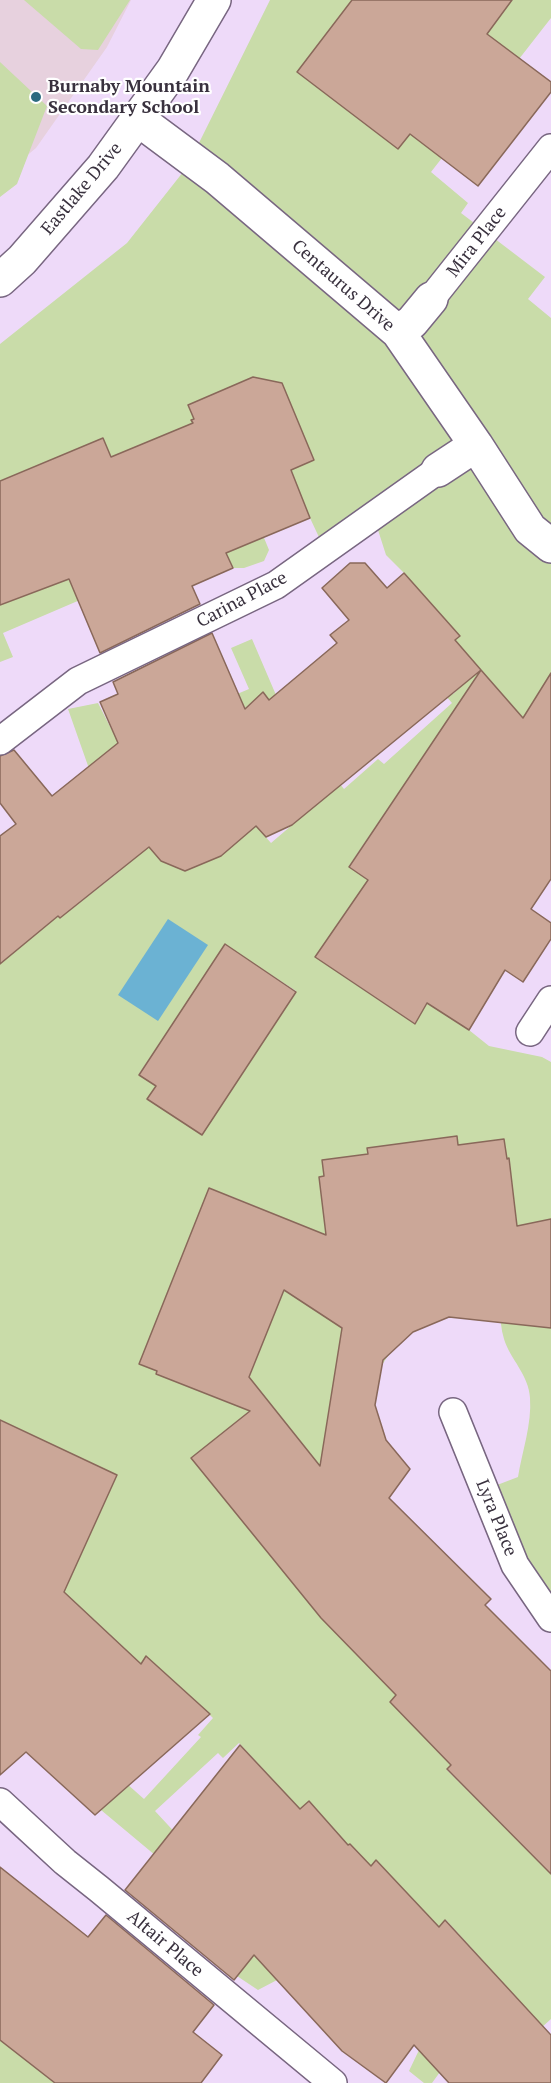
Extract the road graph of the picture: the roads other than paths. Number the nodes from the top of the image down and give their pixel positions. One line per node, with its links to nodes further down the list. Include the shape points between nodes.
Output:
1 (214, 0): 2 (street, Eastlake Drive)
2 (139, 120): 4 (street, Eastlake Drive, via 96,175); 6 (street, Centaurus Drive, via 217,178)
3 (551, 148): 5 (lane, Mira Place)
4 (0, 280)
5 (431, 299): 6 (street, Mira Place)
6 (398, 332): 7 (street, Centaurus Drive)
7 (476, 445): 8 (street, Carina Place); 9 (street, Centaurus Drive, via 530,529)
8 (438, 470): 10 (lane, Carina Place, via 276,585 78,681)
9 (551, 546)
10 (0, 741)
11 (551, 1000): 12 (lane)
12 (530, 1032)
13 (453, 1412): 14 (lane, Lyra Place, via 515,1565)
14 (551, 1618)
15 (0, 1802): 16 (lane, Altair Place, via 64,1862)
16 (333, 2083)

